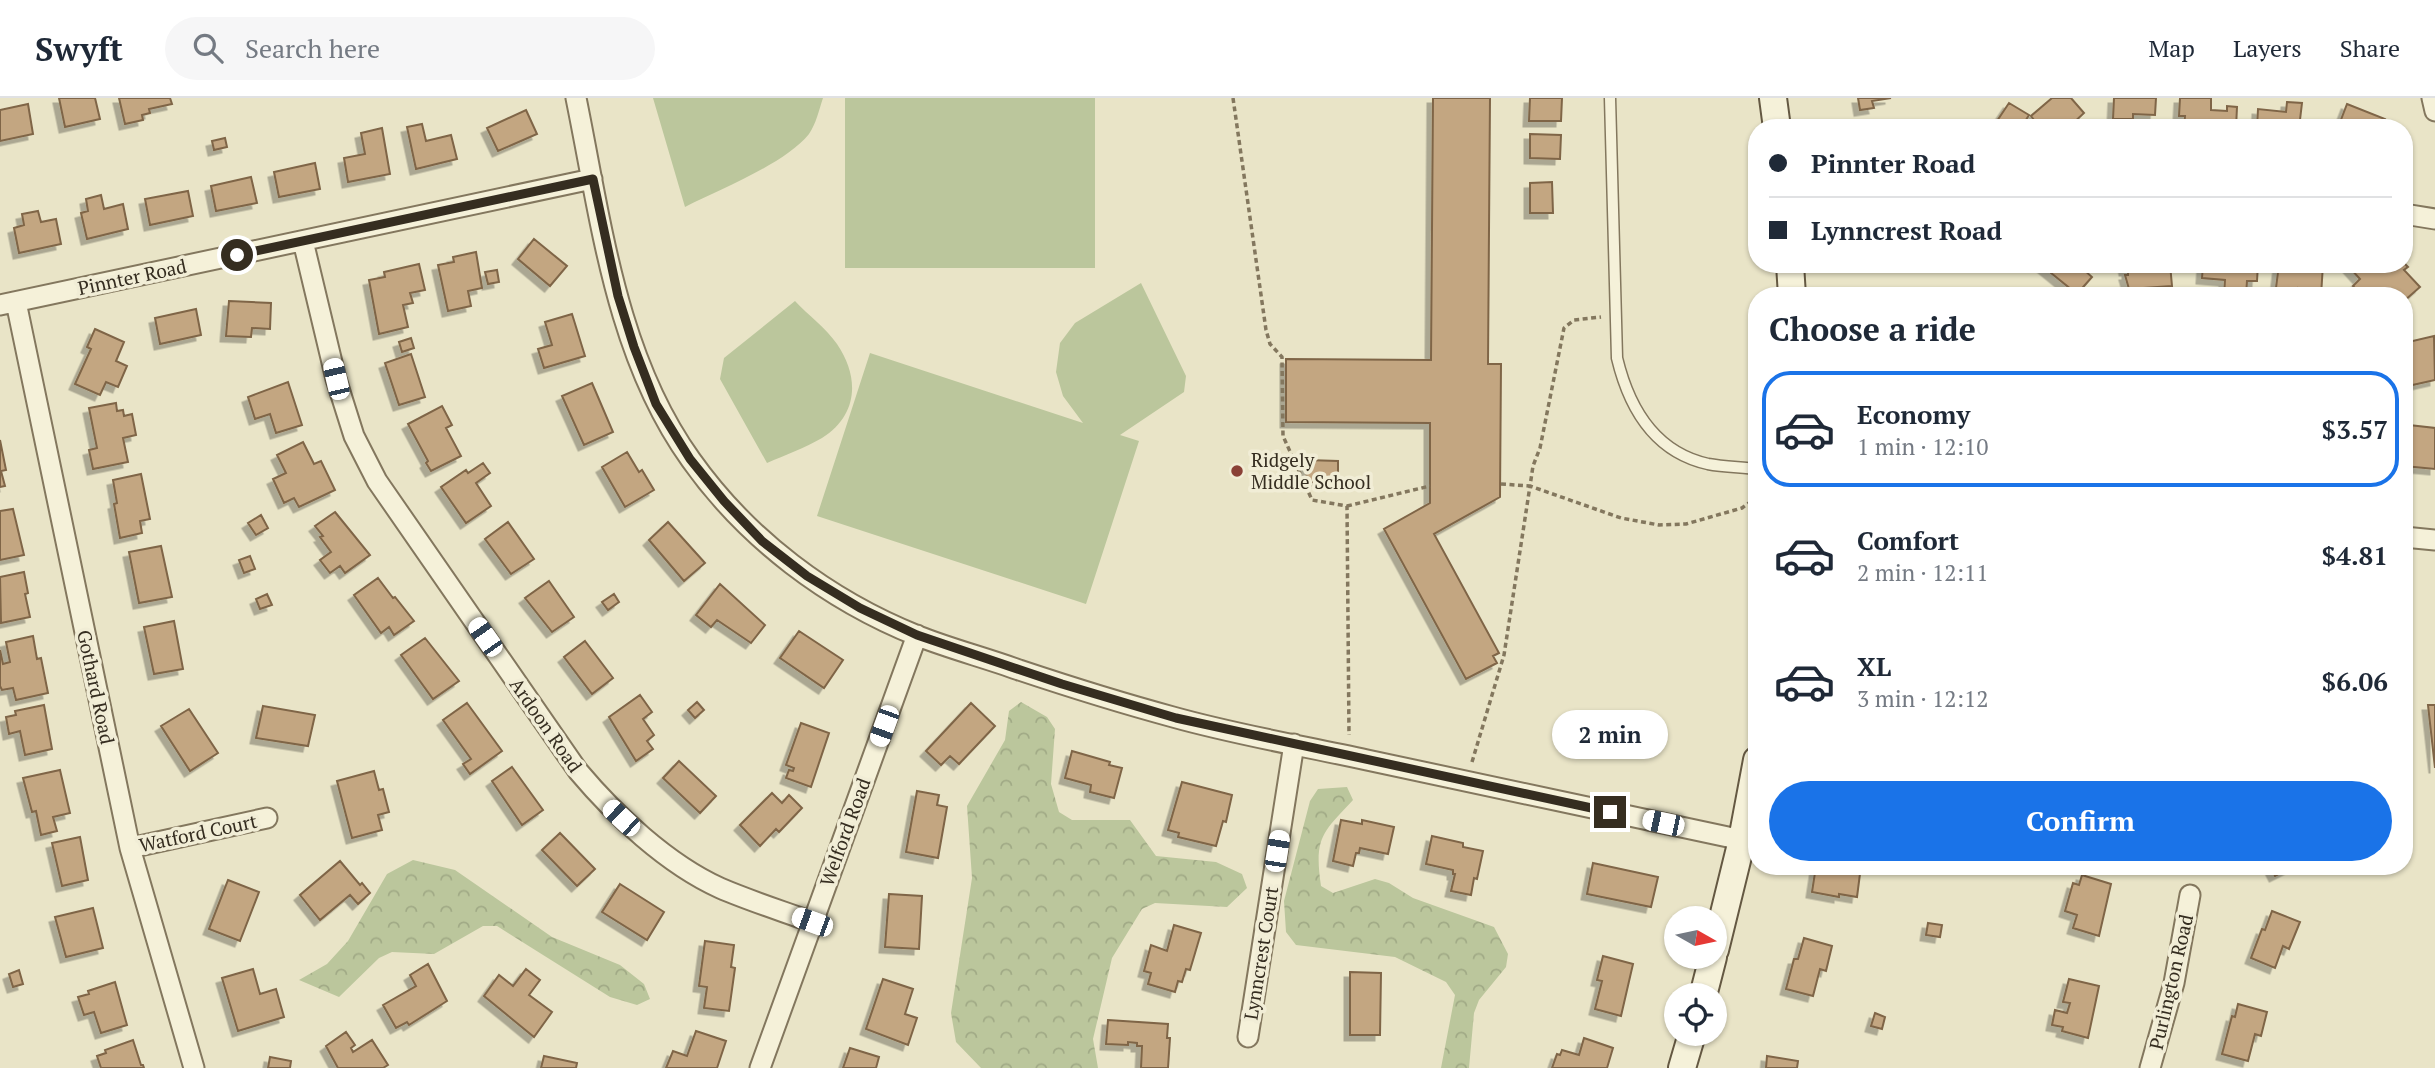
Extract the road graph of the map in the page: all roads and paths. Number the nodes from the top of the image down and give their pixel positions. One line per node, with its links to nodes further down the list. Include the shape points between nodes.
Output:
1 (576, 98): 8 (street)
2 (1233, 98): 19 (path, via 1266,330 1270,344 1282,357 1283,436 1312,500)
3 (1610, 98): 14 (lane, via 1617,358 1624,388 1657,438 1680,453 1707,464)
4 (1773, 98): 7 (street)
5 (2432, 98): 6 (street)
6 (2435, 111)
7 (1776, 119)
8 (593, 179): 11 (street, Pinnter Road); 22 (street, via 634,347 656,404 690,459 762,541 807,576)
9 (2413, 215): 10 (street)
10 (2435, 219)
11 (303, 241): 12 (street, Pinnter Road); 32 (street, Ardoon Road, via 336,379 355,436 377,481 578,771 637,833 679,863 718,887)
12 (8, 303): 29 (street, Gothard Road)
13 (1603, 317): 17 (path, via 1574,320 1564,328)
14 (1748, 468)
15 (1501, 484): 17 (path)
16 (1430, 486): 19 (path)
17 (1530, 486): 18 (path, via 1621,518 1659,525 1686,523); 25 (path, via 1504,655)
18 (1748, 504)
19 (1347, 506): 23 (path)
20 (2413, 538): 21 (street)
21 (2435, 540)
22 (917, 635): 24 (street, via 1163,715); 32 (street, Welford Road)
23 (1349, 736)
24 (1294, 744): 28 (street); 33 (street, Lynncrest Court)
25 (1472, 762)
26 (1748, 808): 28 (street)
27 (267, 818): 29 (street, Watford Court)
28 (1742, 840): 31 (street)
29 (130, 848): 35 (street, Gothard Road)
30 (2190, 895): 38 (street, Purlington Road, via 2174,983)
31 (1726, 906)
32 (812, 922): 36 (street, Welford Road)
33 (1248, 1037)
34 (1688, 1046): 37 (street)
35 (194, 1068)
36 (760, 1068)
37 (1682, 1068)
38 (2150, 1068)

